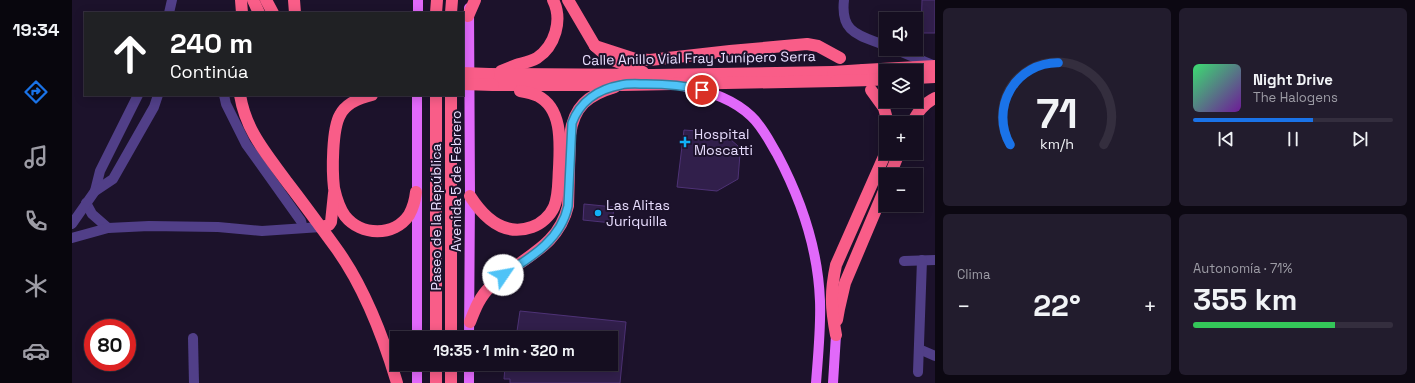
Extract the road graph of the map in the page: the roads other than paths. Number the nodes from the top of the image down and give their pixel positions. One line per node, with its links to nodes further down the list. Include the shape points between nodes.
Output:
1 (172, 0): 14 (street)
2 (241, 0): 15 (highway)
3 (253, 0): 16 (highway)
4 (266, 0): 17 (highway)
5 (293, 0): 18 (highway)
6 (418, 0): 19 (main road)
7 (436, 0): 20 (highway)
8 (452, 0): 21 (highway)
9 (469, 0): 22 (main road, Avenida 5 de Febrero)
10 (475, 0): 22 (highway)
11 (553, 0): 33 (highway, via 556,5 556,27 554,39 549,46 536,59 514,66)
12 (568, 0): 24 (highway)
13 (844, 0): 23 (street, via 843,9 848,28)
14 (169, 12)
15 (242, 12)
16 (259, 12)
17 (272, 12)
18 (295, 12)
19 (418, 12)
20 (436, 12)
21 (452, 12)
22 (468, 16): 57 (main road, Avenida 5 de Febrero)
23 (879, 43)
24 (595, 46): 26 (highway, via 635,59 650,60 807,44 818,46); 29 (highway, via 610,59)
25 (911, 56): 27 (street)
26 (840, 58)
27 (935, 66): 30 (highway, Calle Anillo Vial Fray Junípero Serra, bridge, via 863,70)
28 (464, 73): 33 (highway, Calle Anillo Vial Fray Junípero Serra, bridge)
29 (653, 75): 30 (highway, Calle Anillo Vial Fray Junípero Serra); 33 (highway, Calle Anillo Vial Fray Junípero Serra)
30 (834, 76): 37 (highway, Calle Anillo Vial Fray Junípero Serra); 39 (highway, Calle Anillo Vial Fray Junípero Serra, bridge)
31 (935, 77): 32 (highway)
32 (923, 78)
33 (493, 81): 35 (highway, Calle Anillo Vial Fray Junípero Serra, bridge); 36 (highway, Calle Anillo Vial Fray Junípero Serra); 40 (highway); 41 (highway)
34 (879, 82): 39 (highway, Calle Anillo Vial Fray Junípero Serra)
35 (464, 84)
36 (591, 84): 38 (highway, Calle Anillo Vial Fray Junípero Serra); 40 (highway)
37 (668, 84): 38 (highway, Calle Anillo Vial Fray Junípero Serra); 88 (main road, via 694,88 739,106 765,133 781,162 805,215 816,263 820,300)
38 (622, 85): 68 (highway, via 590,98 575,114 570,135 568,206 566,216 555,235 491,286 481,297)
39 (872, 85): 51 (highway)
40 (520, 91): 57 (highway, via 533,94 544,101 557,122 560,143 557,196 553,208 536,226 509,230 486,217)
41 (464, 92)
42 (138, 96): 55 (street, via 100,171)
43 (158, 96): 55 (street, via 113,179)
44 (224, 96): 63 (street, via 246,144 301,221)
45 (240, 96): 61 (highway, via 250,128)
46 (367, 96): 54 (highway, via 348,104 340,115 335,129)
47 (417, 96): 56 (main road)
48 (436, 96): 70 (highway, Paseo de la República)
49 (451, 96): 71 (highway, Paseo de la República)
50 (935, 98): 52 (highway, via 921,108)
51 (886, 116)
52 (916, 116)
53 (882, 160): 73 (highway, via 836,265 831,309)
54 (334, 188): 56 (highway, via 346,216 358,226 373,231 389,230 403,222 414,205); 61 (highway, via 331,222)
55 (95, 191): 59 (street)
56 (416, 192): 69 (main road)
57 (470, 196): 68 (main road, Avenida 5 de Febrero)
58 (879, 203): 73 (highway, via 845,284)
59 (86, 204): 60 (street); 62 (street, via 92,214)
60 (72, 224)
61 (321, 227): 63 (street); 83 (highway, via 337,249 373,313)
62 (108, 228): 63 (street, via 218,227 262,231); 64 (street)
63 (303, 228)
64 (72, 238)
65 (922, 260): 66 (street); 67 (street); 75 (street)
66 (935, 260)
67 (904, 261)
68 (470, 322): 72 (main road, Avenida 5 de Febrero)
69 (417, 331)
70 (436, 331)
71 (451, 331)
72 (469, 331)
73 (836, 335): 89 (main road)
74 (193, 338): 82 (street)
75 (919, 349): 76 (street); 81 (street)
76 (935, 356)
77 (417, 371): 84 (main road)
78 (436, 371): 85 (highway)
79 (451, 371): 86 (highway)
80 (469, 371): 87 (main road)
81 (918, 372)
82 (194, 383)
83 (397, 383)
84 (417, 383)
85 (436, 383)
86 (451, 383)
87 (469, 383)
88 (816, 383)
89 (833, 383)

